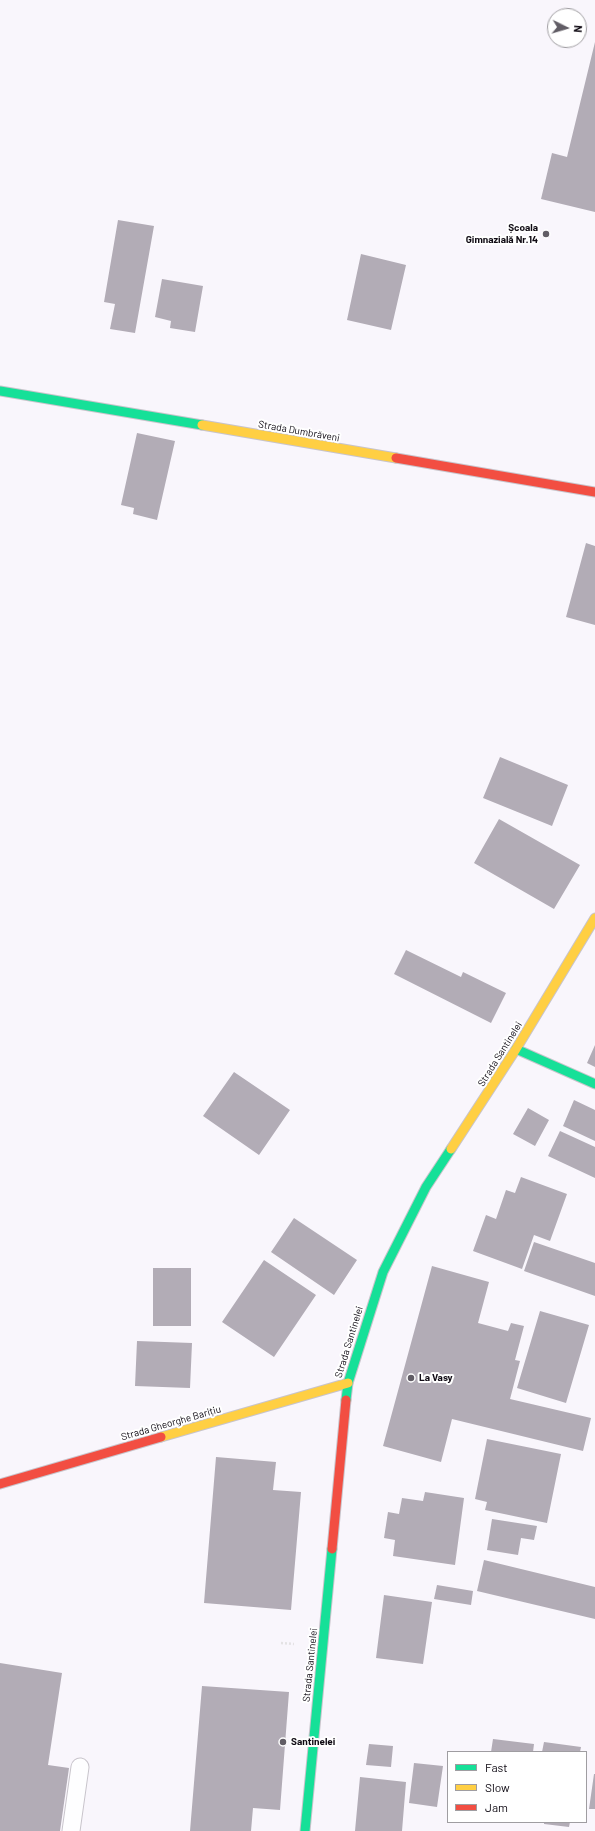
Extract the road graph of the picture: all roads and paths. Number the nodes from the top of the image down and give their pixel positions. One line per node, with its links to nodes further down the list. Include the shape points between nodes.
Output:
1 (0, 391): 2 (street, Strada Dumbrăveni)
2 (595, 492)
3 (595, 918): 4 (street, Strada Santinelei)
4 (516, 1049): 5 (street); 6 (street, Strada Santinelei, via 426,1187 383,1272)
5 (595, 1084)
6 (348, 1383): 7 (street, Strada Gheorghe Barițiu); 10 (street, Strada Santinelei)
7 (0, 1484)
8 (80, 1767): 9 (lane)
9 (70, 1831)
10 (305, 1831)

